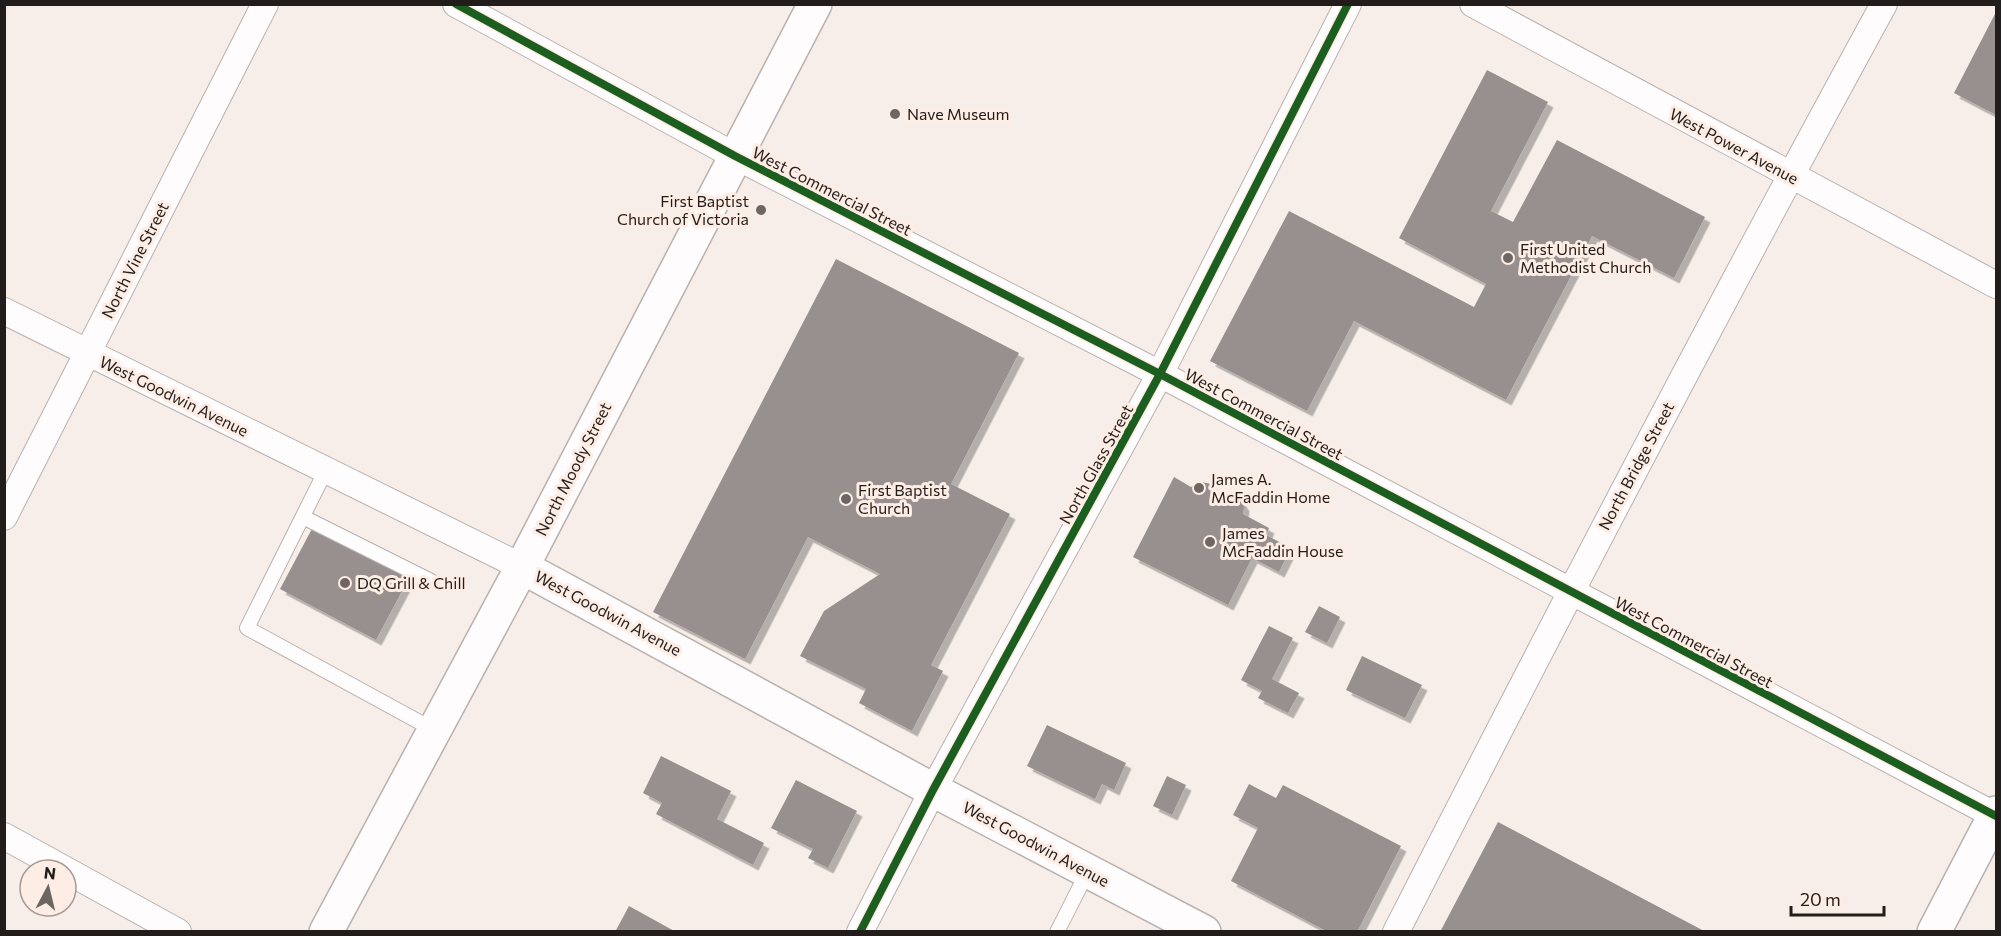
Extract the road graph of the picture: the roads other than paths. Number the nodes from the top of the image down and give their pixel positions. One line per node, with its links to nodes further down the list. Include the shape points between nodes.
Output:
1 (266, 4): 11 (street, North Vine Street)
2 (456, 4): 7 (street, West Commercial Street)
3 (815, 4): 7 (main road, North Moody Street)
4 (1348, 4): 12 (street, North Glass Street)
5 (1473, 4): 8 (street, West Power Avenue)
6 (1884, 4): 8 (street, North Bridge Street)
7 (735, 156): 12 (street, West Commercial Street); 16 (main road, North Moody Street)
8 (1790, 176): 9 (street, West Power Avenue); 18 (street, North Bridge Street)
9 (1996, 285)
10 (4, 311): 11 (street, West Goodwin Avenue)
11 (87, 353): 13 (street, West Goodwin Avenue); 15 (street, North Vine Street)
12 (1160, 374): 18 (street, West Commercial Street); 20 (street, North Glass Street)
13 (326, 470): 14 (lane); 16 (street, West Goodwin Avenue)
14 (303, 516): 17 (lane); 19 (lane, via 248,628)
15 (4, 517)
16 (522, 567): 19 (main road, North Moody Street); 20 (main road, West Goodwin Avenue)
17 (431, 581)
18 (1569, 592): 21 (street, West Commercial Street); 29 (street, North Bridge Street)
19 (434, 730): 25 (main road, North Moody Street)
20 (933, 790): 23 (main road, West Goodwin Avenue); 26 (street, North Glass Street)
21 (1996, 815): 30 (main road)
22 (4, 836): 24 (street)
23 (1088, 871): 27 (lane); 28 (main road, West Goodwin Avenue)
24 (178, 932)
25 (326, 932)
26 (860, 932)
27 (1057, 932)
28 (1204, 932)
29 (1396, 932)
30 (1934, 932)

